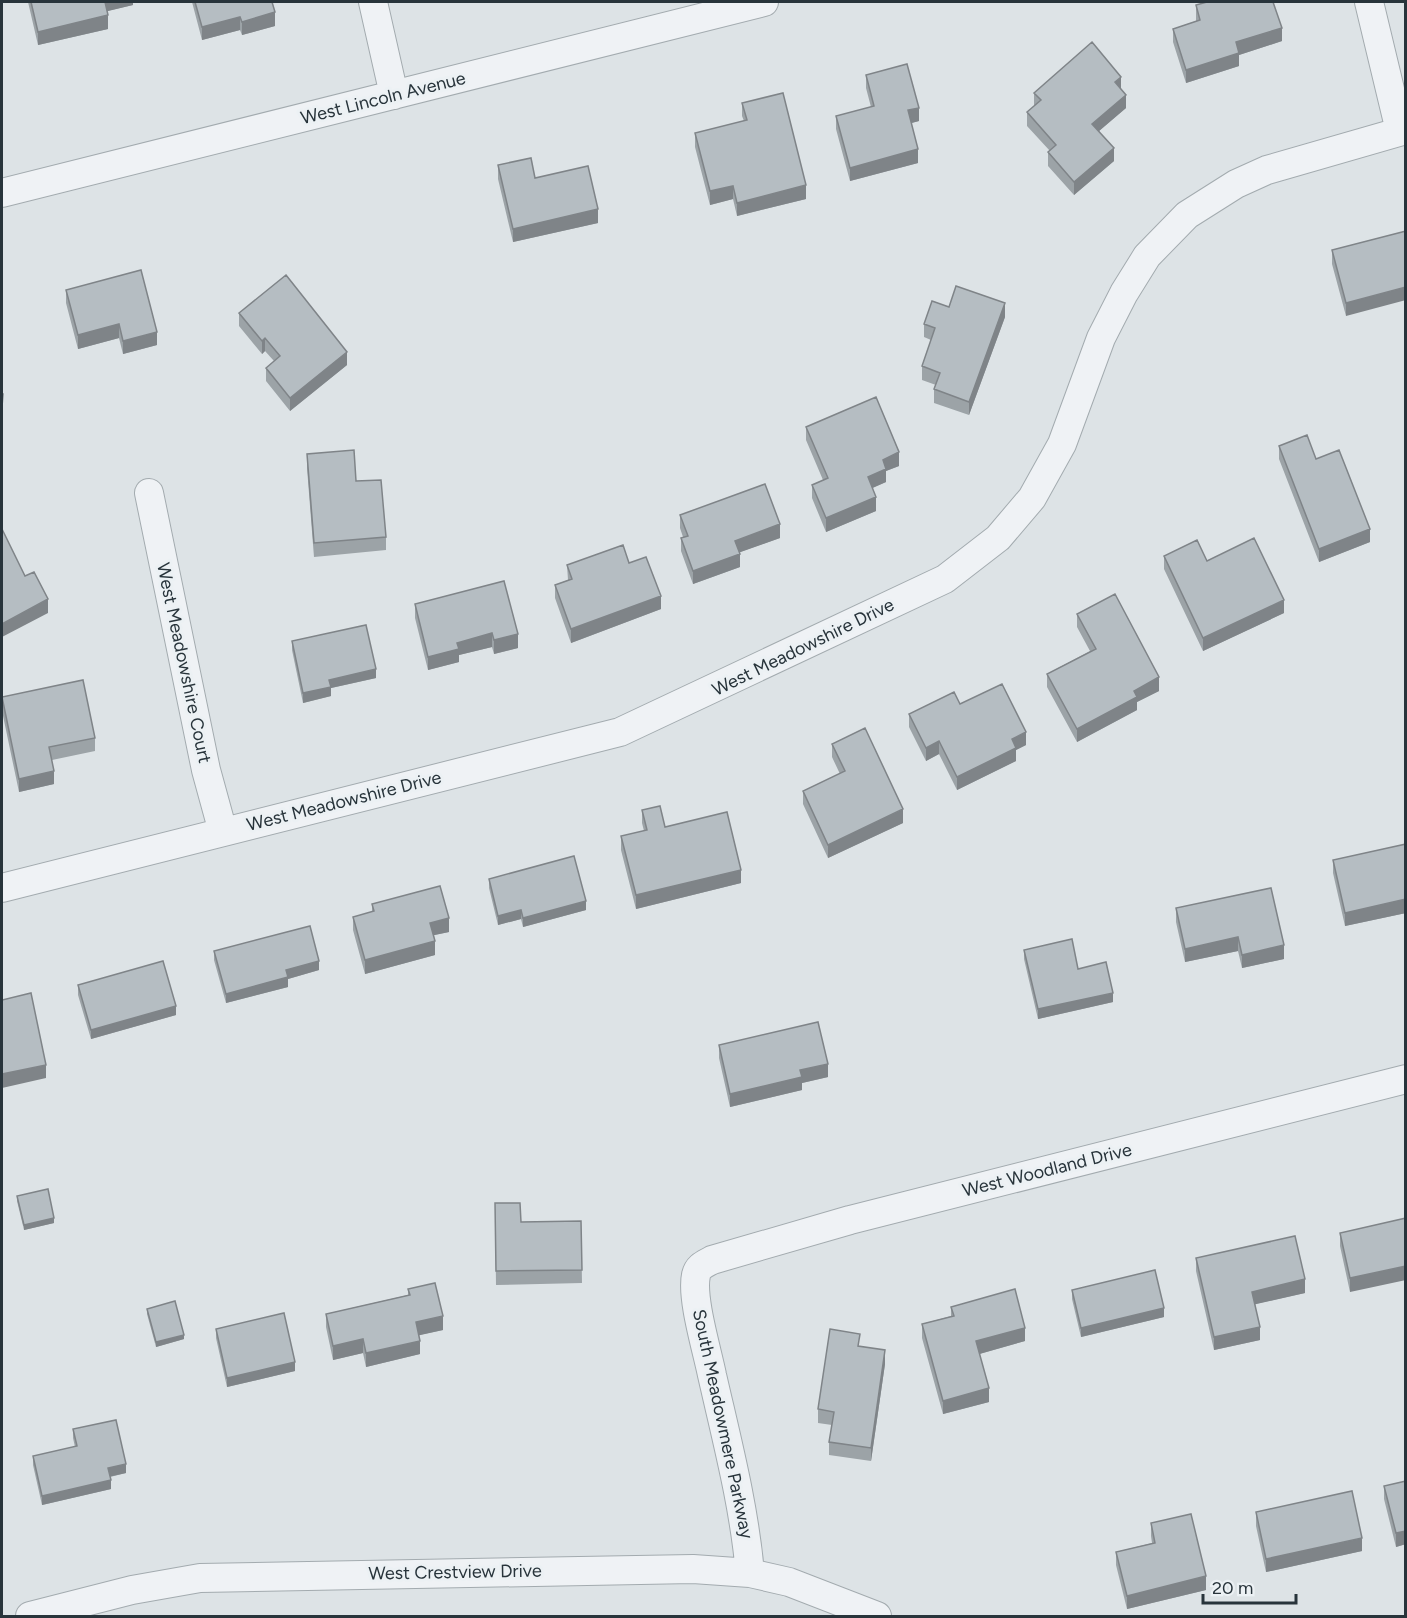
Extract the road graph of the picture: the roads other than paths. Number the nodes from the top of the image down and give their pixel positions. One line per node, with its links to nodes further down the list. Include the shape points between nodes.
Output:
1 (373, 2): 4 (street)
2 (764, 2): 4 (street, West Lincoln Avenue)
3 (1369, 2): 5 (street)
4 (394, 95): 6 (street, West Lincoln Avenue)
5 (1403, 130): 8 (street, West Meadowshire Drive, via 1268,170 1236,184 1187,215 1147,256 1124,293 1101,338 1062,444 1032,498 998,538 945,579 620,732)
6 (2, 193)
7 (149, 493): 8 (street, West Meadowshire Court, via 206,770)
8 (223, 832): 9 (street, West Meadowshire Drive)
9 (2, 888)
10 (1406, 1079): 11 (street, West Woodland Drive, via 850,1220 712,1260 700,1267)
11 (696, 1275): 12 (street, South Meadowmere Parkway, via 701,1327 746,1520)
12 (750, 1573): 13 (street, West Crestview Drive, via 693,1569 200,1578 132,1590); 14 (street, West Crestview Drive, via 789,1582)
13 (30, 1617)
14 (877, 1617)

